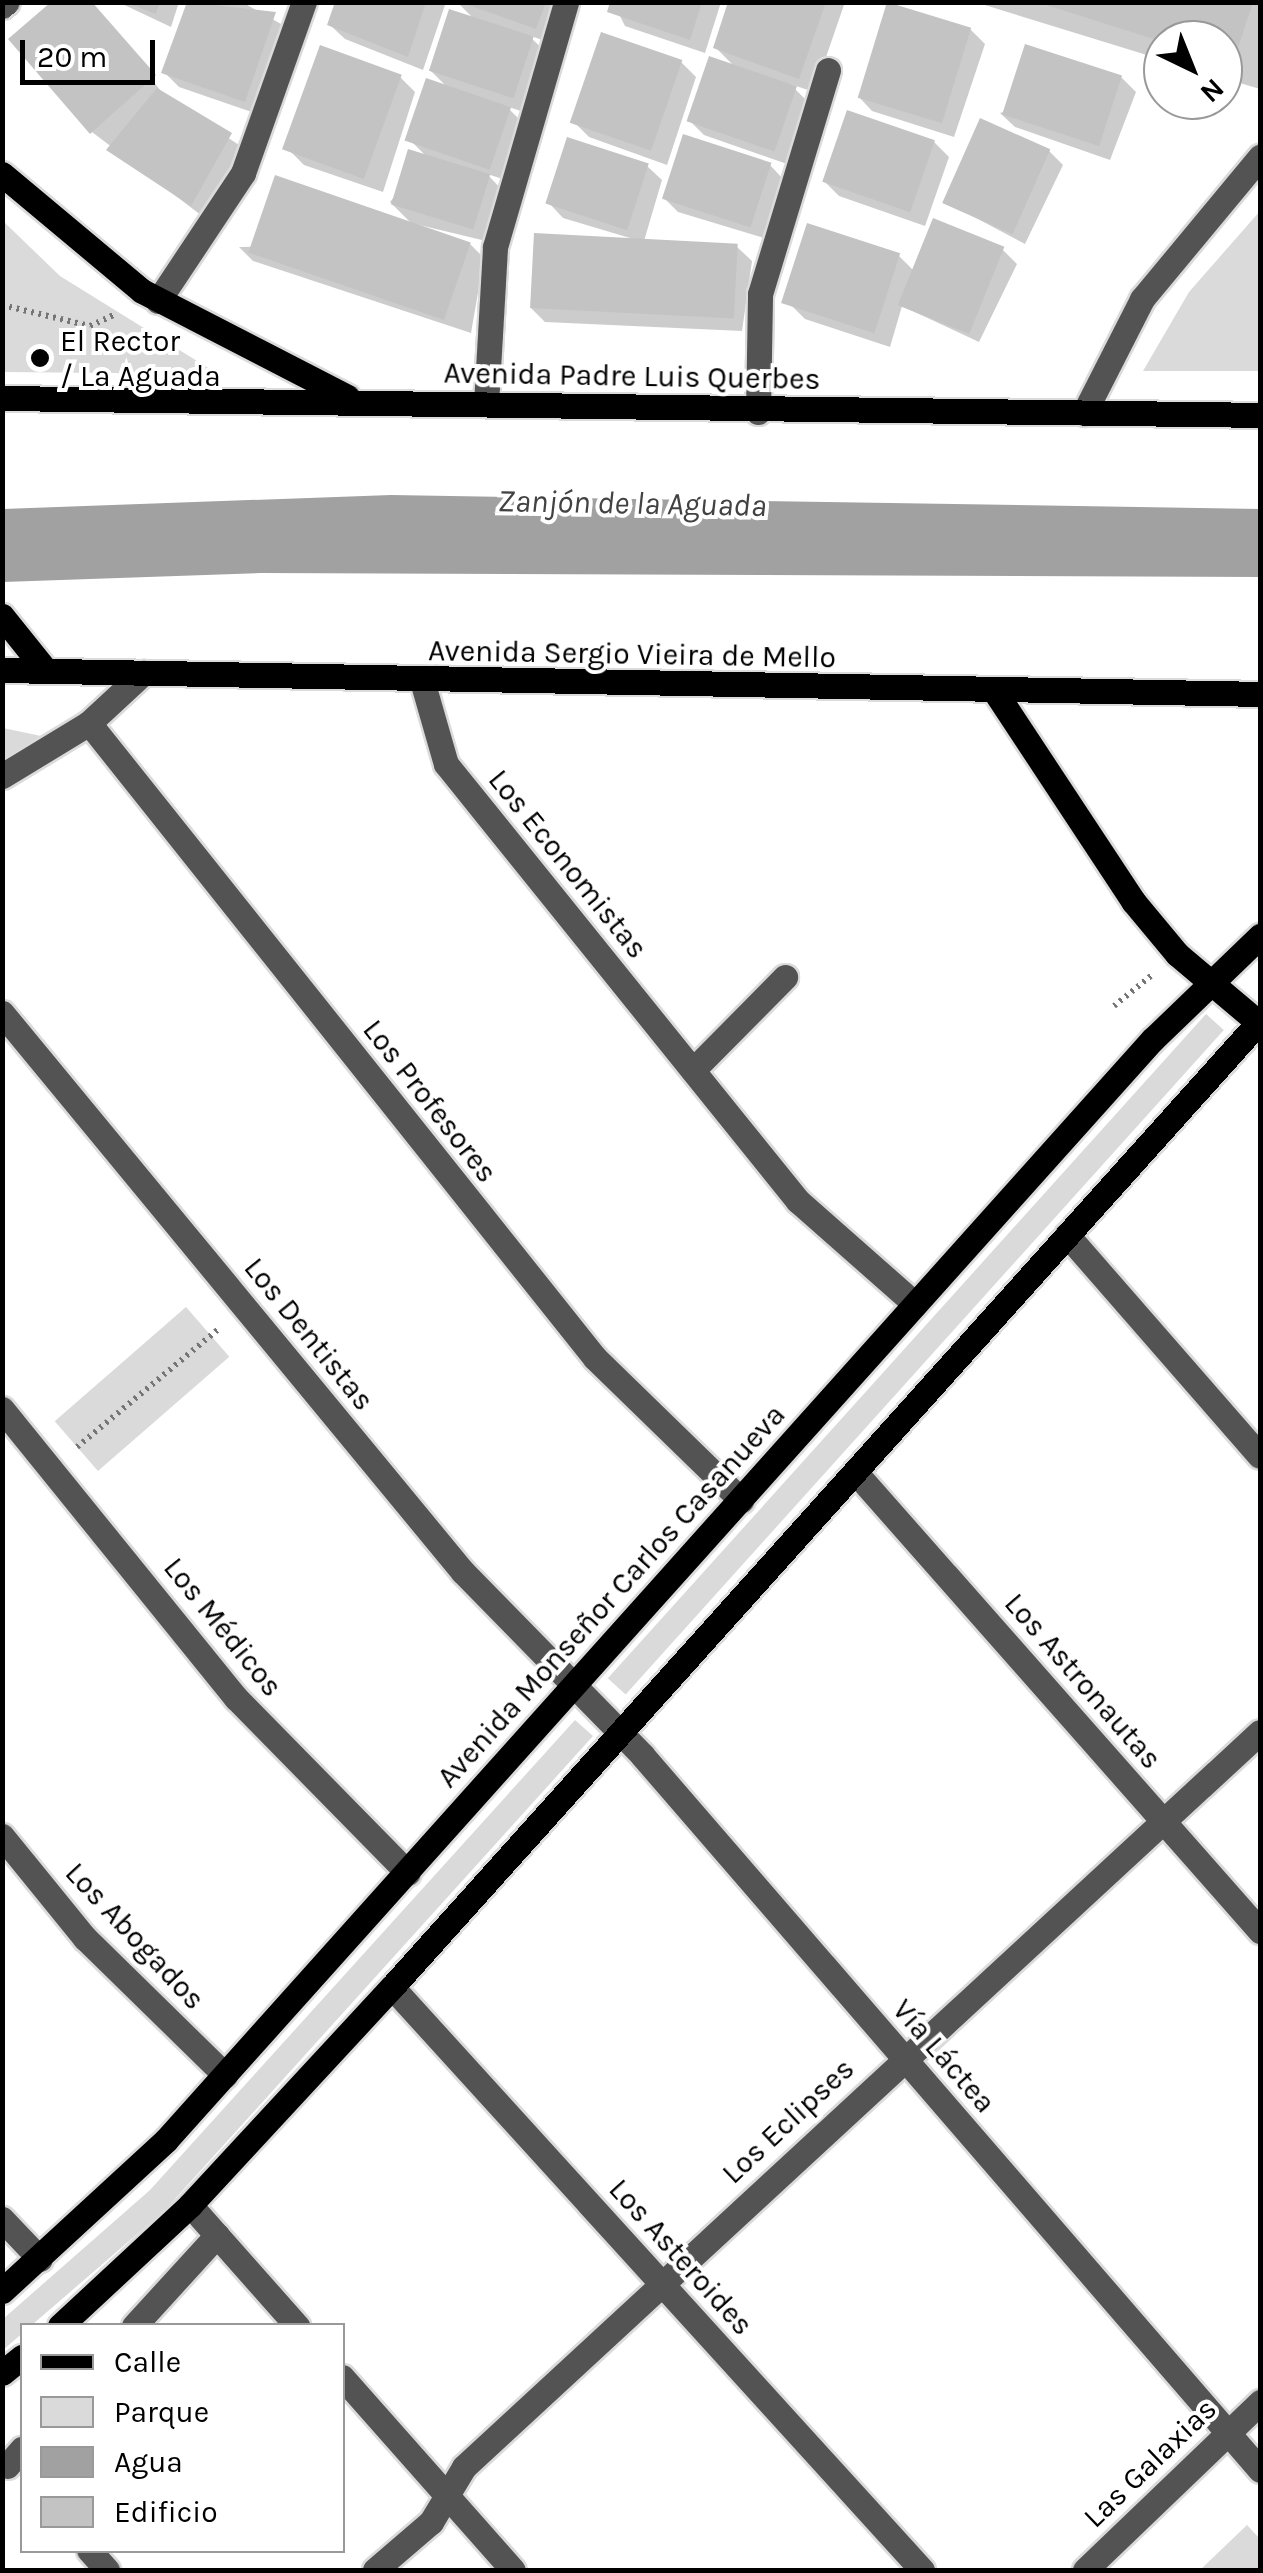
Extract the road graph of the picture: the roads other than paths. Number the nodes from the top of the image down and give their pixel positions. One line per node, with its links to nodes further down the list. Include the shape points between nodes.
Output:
1 (304, 2): 6 (street, via 243,174)
2 (566, 2): 9 (street, via 495,247)
3 (828, 70): 10 (street, via 760,294)
4 (1260, 156): 11 (street, via 1142,299)
5 (2, 174): 6 (main road)
6 (150, 296): 8 (main road)
7 (2, 398): 8 (main road, Avenida Padre Luis Querbes)
8 (361, 402): 9 (main road, Avenida Padre Luis Querbes)
9 (486, 404): 10 (main road, Avenida Padre Luis Querbes)
10 (758, 412): 11 (main road, Avenida Padre Luis Querbes)
11 (1084, 413): 12 (main road, Avenida Padre Luis Querbes)
12 (1260, 415)
13 (2, 616): 15 (main road)
14 (2, 670): 15 (main road, Avenida Sergio Vieira de Mello)
15 (46, 671): 16 (main road, Avenida Sergio Vieira de Mello)
16 (143, 674): 17 (main road, Avenida Sergio Vieira de Mello); 20 (street)
17 (423, 684): 18 (main road, Avenida Sergio Vieira de Mello); 27 (street, Los Economistas, via 446,764)
18 (994, 690): 19 (main road, Avenida Sergio Vieira de Mello); 24 (main road, via 1091,846)
19 (1260, 694)
20 (89, 723): 21 (street); 33 (street, Los Profesores, via 595,1358)
21 (2, 776)
22 (1260, 936): 24 (main road, Avenida Monseñor Carlos Casanueva)
23 (786, 977): 27 (street)
24 (1208, 984): 26 (main road); 29 (main road, Avenida Monseñor Carlos Casanueva)
25 (2, 1012): 34 (street, Los Dentistas, via 463,1572)
26 (1259, 1023): 28 (main road)
27 (693, 1070): 29 (street, Los Economistas, via 798,1201)
28 (1067, 1235): 31 (street); 32 (main road)
29 (914, 1304): 33 (main road, Avenida Monseñor Carlos Casanueva)
30 (2, 1409): 39 (street, Los Médicos, via 236,1698)
31 (1260, 1456)
32 (856, 1473): 35 (main road); 37 (street, Los Astronautas)
33 (741, 1500): 34 (main road, Avenida Monseñor Carlos Casanueva)
34 (576, 1688): 35 (street, Vía Láctea); 39 (main road, Avenida Monseñor Carlos Casanueva)
35 (620, 1732): 41 (main road); 42 (street, Vía Láctea)
36 (1260, 1732): 37 (street, Los Eclipses)
37 (1164, 1822): 40 (street, Los Astronautas); 42 (street, Los Eclipses)
38 (2, 1836): 43 (street, Los Abogados, via 85,1938)
39 (408, 1873): 43 (main road, Avenida Monseñor Carlos Casanueva)
40 (1260, 1931)
41 (392, 1987): 44 (main road); 48 (street, Los Asteroides)
42 (903, 2058): 48 (street, Los Eclipses); 55 (street, Vía Láctea)
43 (225, 2075): 47 (main road, Avenida Monseñor Carlos Casanueva)
44 (190, 2206): 46 (street); 50 (main road)
45 (2, 2220): 47 (street)
46 (217, 2235): 51 (street); 52 (street)
47 (40, 2259): 49 (main road, Avenida Monseñor Carlos Casanueva)
48 (662, 2283): 57 (street, Los Eclipses, via 464,2467); 60 (street, Los Asteroides)
49 (2, 2291)
50 (63, 2323)
51 (137, 2323)
52 (294, 2323)
53 (345, 2380): 57 (street)
54 (1260, 2402): 55 (street, Las Galaxias)
55 (1227, 2432): 56 (street, Vía Láctea); 61 (street, Las Galaxias)
56 (1260, 2470)
57 (446, 2495): 58 (street, Los Eclipses, via 430,2522); 59 (street)
58 (375, 2570)
59 (514, 2570)
60 (922, 2570)
61 (1085, 2570)

